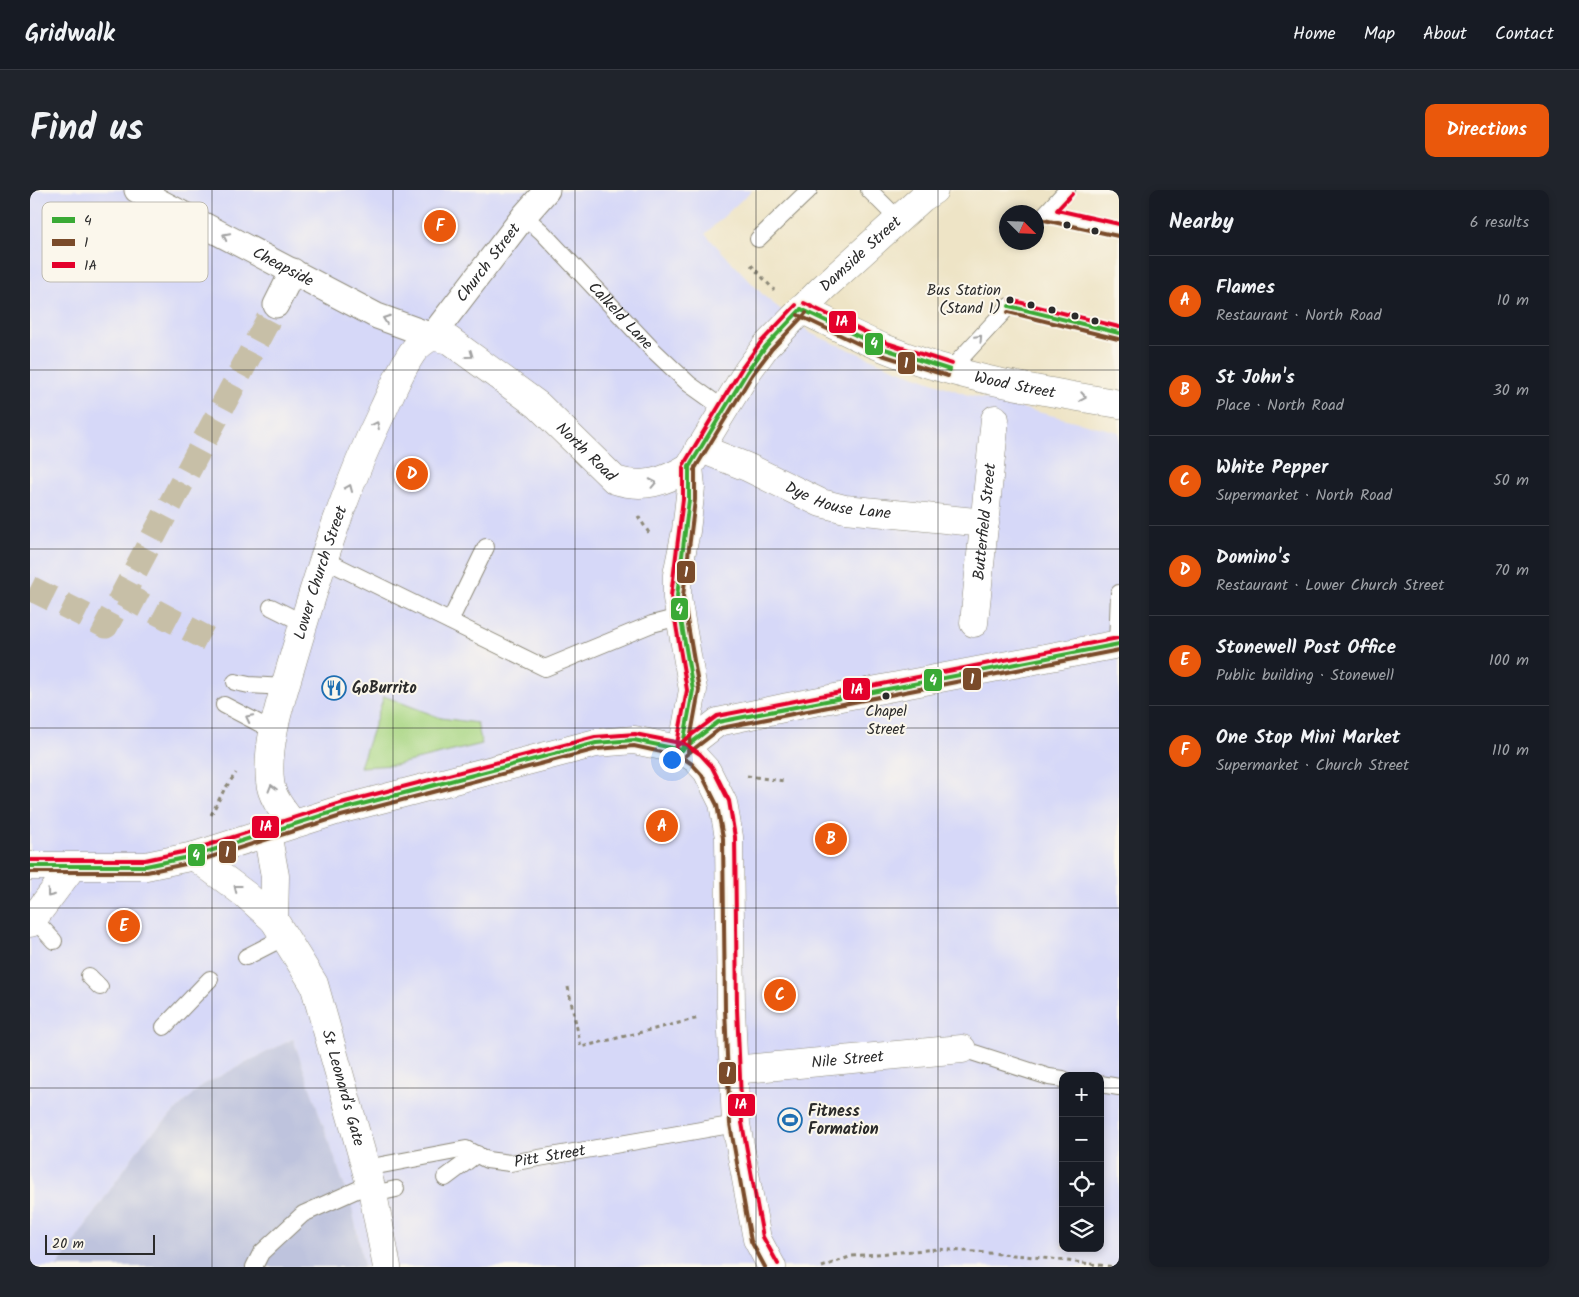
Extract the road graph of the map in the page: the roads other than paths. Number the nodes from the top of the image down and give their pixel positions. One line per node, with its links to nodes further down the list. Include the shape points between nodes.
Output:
1 (137, 190): 7 (street, Cheapside, one-way to 1)
2 (547, 190): 8 (street, Church Street)
3 (810, 190): 12 (lane)
4 (869, 190): 9 (lane)
5 (934, 190): 9 (street, Damside Street)
6 (1067, 190): 11 (lane, via 1045,214)
7 (160, 202)
8 (524, 216): 17 (street, Church Street); 20 (lane, Calkeld Lane, via 689,384)
9 (898, 219): 15 (street, Damside Street)
10 (208, 226): 13 (street, Cheapside, one-way to 10)
11 (1119, 230)
12 (758, 239)
13 (293, 270): 14 (street); 17 (street, Cheapside, one-way to 13, via 377,316)
14 (276, 305)
15 (801, 309): 18 (street, Wood Street, via 885,349); 20 (street, Damside Street, via 766,346)
16 (1119, 333): 18 (lane, one-way to 16, via 1009,306)
17 (432, 336): 22 (street, North Road, one-way to 22, via 449,340 538,405 615,480 630,485 668,480); 25 (street, Lower Church Street, one-way to 17, via 345,495 394,387 412,353)
18 (950, 370): 19 (street, Wood Street, one-way to 19)
19 (1119, 404)
20 (724, 409): 22 (street, Damside Street)
21 (995, 419): 23 (street, Butterfield Street)
22 (694, 458): 23 (street, Dye House Lane, via 747,467 821,503 845,509); 28 (street, via 677,576)
23 (985, 523): 31 (street, Butterfield Street)
24 (486, 547): 29 (lane)
25 (323, 559): 29 (lane); 30 (street, Lower Church Street)
26 (1119, 593): 32 (lane)
27 (271, 608): 30 (lane)
28 (679, 617): 29 (lane, via 652,624 545,668); 37 (street, via 693,690)
29 (450, 621)
30 (303, 623): 34 (street, Lower Church Street)
31 (974, 623)
32 (1118, 644): 37 (street, via 718,722)
33 (235, 682): 34 (lane)
34 (285, 687): 36 (street, Lower Church Street)
35 (224, 705): 36 (lane, one-way to 35)
36 (274, 731): 38 (street, Lower Church Street, one-way to 36, via 276,801 270,783)
37 (682, 750): 38 (street, via 634,740 596,743); 50 (street, via 708,771 723,803 729,838)
38 (293, 824): 39 (street)
39 (267, 832): 40 (street); 44 (street)
40 (194, 856): 42 (street, via 146,866); 44 (street, St Leonard's Gate, one-way to 40, via 246,895)
41 (30, 866): 42 (street)
42 (72, 867): 43 (street, one-way to 43)
43 (32, 921): 45 (lane)
44 (279, 928): 46 (lane); 57 (street, St Leonard's Gate, via 314,984)
45 (54, 941)
46 (246, 957)
47 (210, 979): 48 (lane)
48 (164, 1027)
49 (962, 1049): 50 (street, Nile Street); 51 (lane)
50 (733, 1070): 54 (street)
51 (1059, 1078)
52 (1104, 1085): 53 (lane)
53 (1119, 1087)
54 (736, 1124): 55 (lane, Pitt Street, via 510,1162 487,1160); 60 (street, via 758,1239)
55 (477, 1154): 56 (lane); 57 (lane, Pitt Street, via 466,1149)
56 (445, 1178)
57 (376, 1184): 58 (lane, Pitt Street, via 303,1214 261,1253); 59 (street, St Leonard's Gate)
58 (254, 1267)
59 (387, 1267)
60 (772, 1267)

